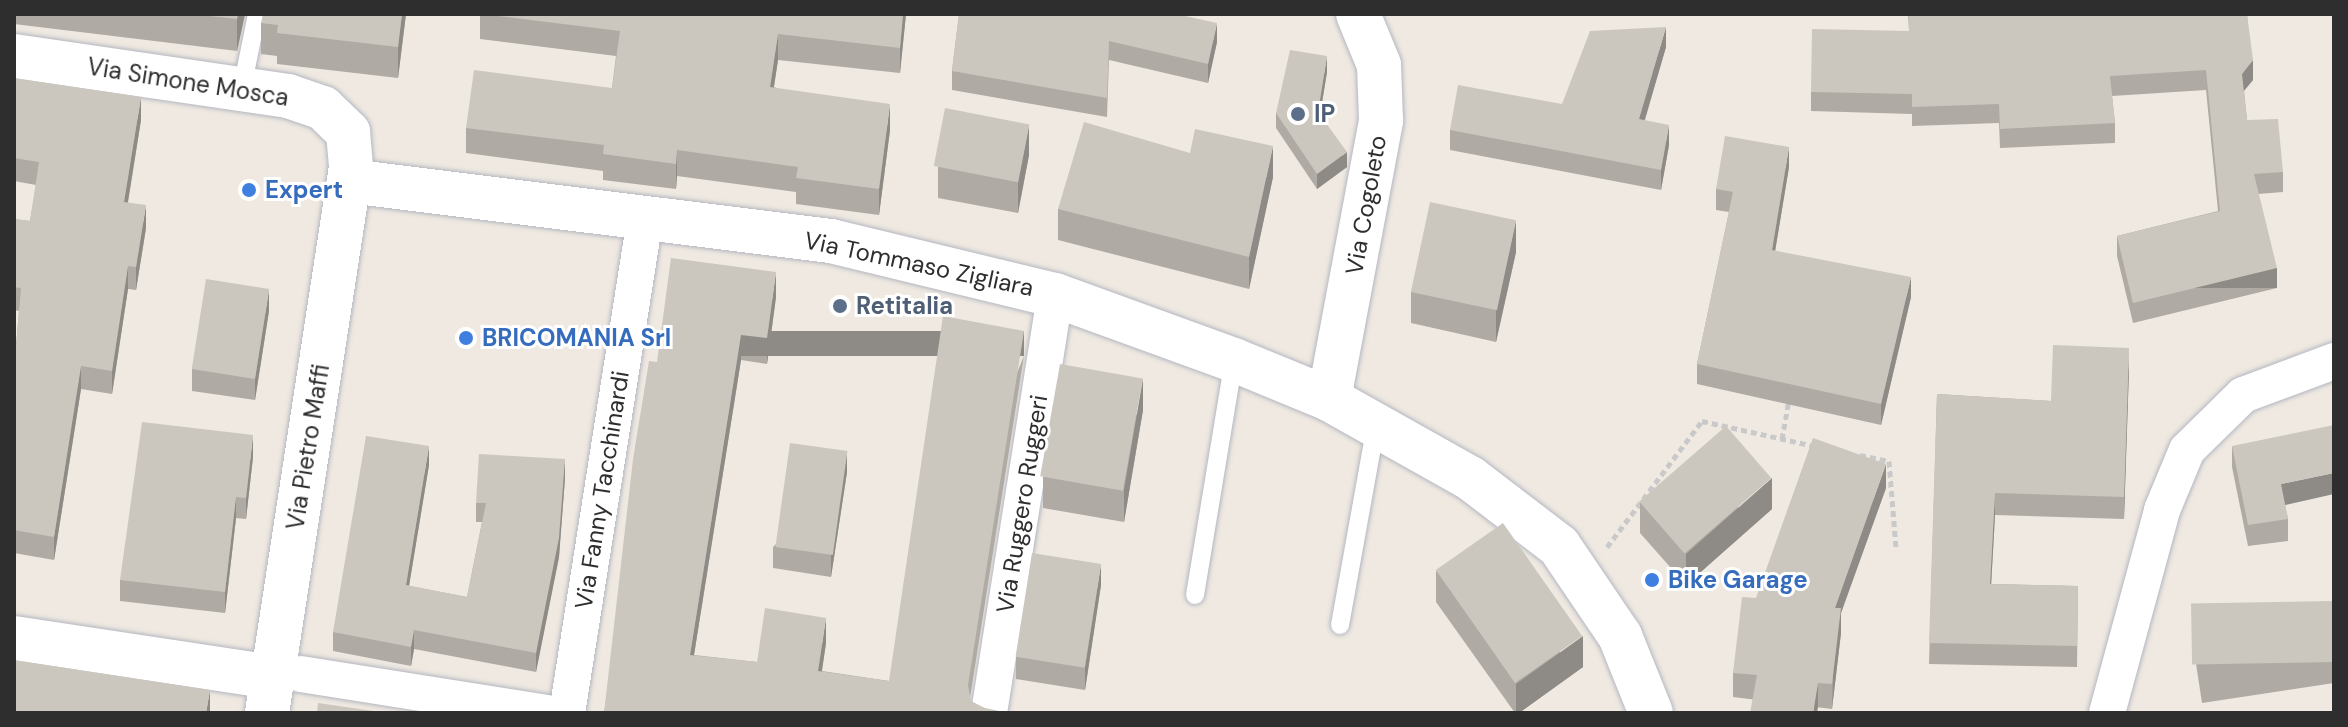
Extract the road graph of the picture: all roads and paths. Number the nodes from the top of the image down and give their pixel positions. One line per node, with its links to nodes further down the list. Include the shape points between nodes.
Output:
1 (257, 14): 4 (lane)
2 (1360, 15): 11 (street, Via Cogoleto, via 1379,65 1381,120)
3 (14, 56): 4 (street, Via Simone Mosca)
4 (242, 88): 5 (street, Via Simone Mosca, via 308,102 342,122 351,142)
5 (349, 181): 6 (street, Via Tommaso Zigliara); 21 (street, Via Pietro Maffi)
6 (645, 219): 7 (street, Via Tommaso Zigliara, via 831,241); 23 (street, Via Fanny Tacchinardi)
7 (1055, 295): 8 (street, Via Tommaso Zigliara); 24 (street, Via Ruggero Ruggeri)
8 (1234, 360): 11 (street, Via Tommaso Zigliara); 18 (lane)
9 (2334, 361): 26 (street, via 2243,395 2187,450 2162,510)
10 (1791, 392): 13 (path)
11 (1329, 399): 12 (street, Via Tommaso Zigliara)
12 (1376, 424): 17 (street, Via Tommaso Zigliara, via 1518,513); 19 (lane)
13 (1782, 439): 14 (path); 17 (path, via 1702,421)
14 (1830, 449)
15 (1845, 452): 16 (path, via 1889,461)
16 (1896, 548)
17 (1585, 577): 25 (street)
18 (1195, 595)
19 (1340, 625)
20 (14, 638): 21 (street)
21 (280, 688): 22 (street)
22 (547, 713)
23 (567, 713)
24 (989, 713)
25 (1651, 713)
26 (2107, 713)

